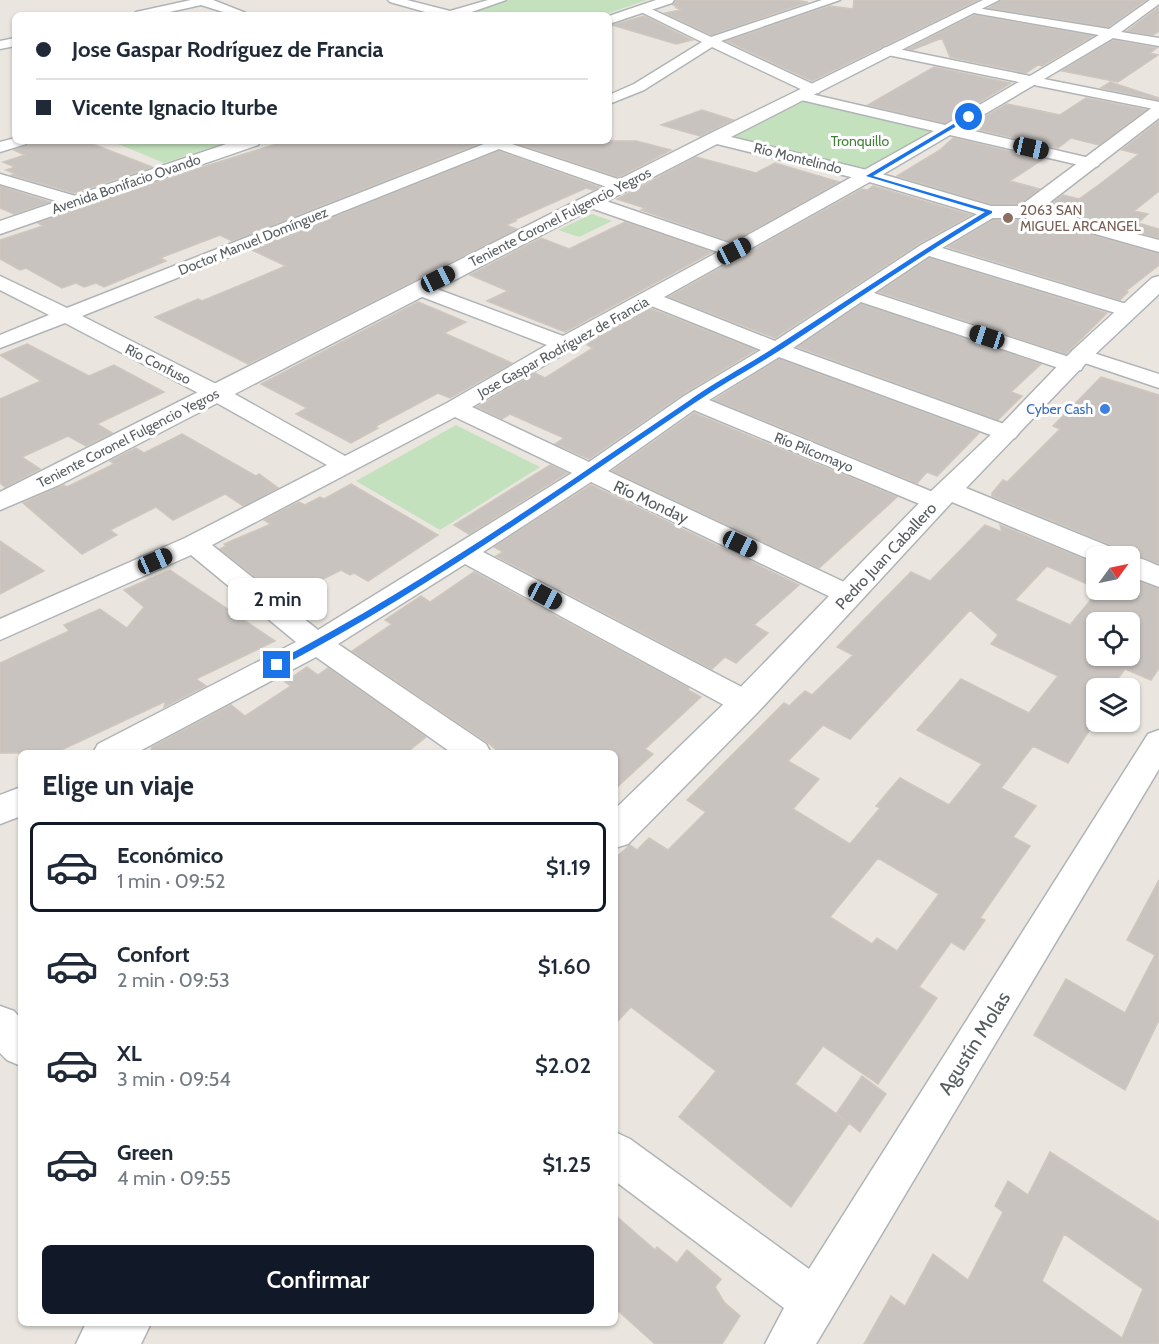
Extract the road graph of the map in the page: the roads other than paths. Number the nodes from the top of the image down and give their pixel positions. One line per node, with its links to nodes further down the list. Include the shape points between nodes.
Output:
1 (202, 0): 10 (street); 11 (street)
2 (394, 0): 12 (street)
3 (500, 0): 13 (street)
4 (668, 0): 8 (street)
5 (834, 0): 16 (street)
6 (993, 0): 9 (street, Teniente Coronel Fulgencio Yegros)
7 (1157, 0): 15 (street, Jose Gaspar Rodríguez de Francia)
8 (643, 9): 14 (street); 16 (street)
9 (974, 9): 15 (street); 18 (street, Teniente Coronel Fulgencio Yegros)
10 (152, 12)
11 (236, 12)
12 (439, 12)
13 (460, 12)
14 (612, 19)
15 (1110, 34): 17 (street); 19 (street, Jose Gaspar Rodríguez de Francia)
16 (711, 42): 20 (street); 21 (street, via 639,87)
17 (1159, 42)
18 (888, 51): 19 (street); 20 (street, Teniente Coronel Fulgencio Yegros)
19 (1029, 81): 22 (street); 24 (street, Jose Gaspar Rodríguez de Francia)
20 (808, 93): 24 (street); 25 (street, Teniente Coronel Fulgencio Yegros)
21 (612, 99)
22 (1159, 106)
23 (1159, 110): 29 (street)
24 (949, 129): 29 (street); 30 (street, Jose Gaspar Rodríguez de Francia)
25 (715, 138): 30 (street, Río Montelindo); 32 (street, Teniente Coronel Fulgencio Yegros)
26 (243, 144): 33 (street, Avenida Bonifacio Ovando)
27 (493, 144): 47 (street, Doctor Manuel Domínguez)
28 (504, 144): 32 (street)
29 (1092, 163): 36 (street)
30 (869, 176): 35 (street, Río Montelindo); 40 (street, Jose Gaspar Rodríguez de Francia)
31 (0, 179): 33 (street)
32 (621, 186): 34 (street, Teniente Coronel Fulgencio Yegros)
33 (74, 201): 37 (street, Avenida Bonifacio Ovando)
34 (591, 202): 40 (street); 43 (street, Teniente Coronel Fulgencio Yegros)
35 (990, 212): 36 (street, Río Montelindo); 39 (street)
36 (1024, 212): 38 (street, Río Montelindo)
37 (0, 228)
38 (1159, 246)
39 (927, 249): 44 (street); 46 (street)
40 (734, 251): 45 (street, Jose Gaspar Rodríguez de Francia)
41 (0, 282): 47 (street, Río Confuso)
42 (1159, 282): 46 (street, Pedro Juan Caballero)
43 (419, 289): 49 (street); 53 (street, Teniente Coronel Fulgencio Yegros)
44 (857, 294): 50 (street); 51 (street)
45 (648, 298): 49 (street, Jose Gaspar Rodríguez de Francia); 50 (street)
46 (1126, 310): 51 (street, Pedro Juan Caballero)
47 (64, 316): 48 (street, Doctor Manuel Domínguez); 53 (street, Río Confuso)
48 (0, 342)
49 (564, 344): 55 (street, Jose Gaspar Rodríguez de Francia)
50 (777, 349): 54 (street); 56 (street)
51 (1077, 360): 52 (street); 56 (street, Pedro Juan Caballero)
52 (1159, 381)
53 (216, 393): 57 (street, Río Confuso); 60 (street, Teniente Coronel Fulgencio Yegros)
54 (692, 401): 58 (street); 59 (street, Río Pilcomayo)
55 (454, 408): 57 (street, Jose Gaspar Rodríguez de Francia); 58 (street, Río Monday)
56 (1007, 434): 59 (street, Pedro Juan Caballero)
57 (345, 466): 61 (street, Jose Gaspar Rodríguez de Francia)
58 (589, 473): 63 (street); 66 (street, Río Monday)
59 (942, 497): 62 (street, Río Pilcomayo); 66 (street, Pedro Juan Caballero)
60 (0, 501)
61 (194, 544): 67 (street, Jose Gaspar Rodríguez de Francia); 68 (street)
62 (1086, 548)
63 (464, 553): 68 (street); 69 (street)
64 (1140, 569): 65 (street)
65 (1159, 578)
66 (849, 595): 69 (street, Pedro Juan Caballero)
67 (0, 630)
68 (317, 644): 71 (street); 72 (street)
69 (746, 703): 75 (street, Pedro Juan Caballero)
70 (1159, 742): 79 (street, Agustín Molas)
71 (118, 750)
72 (471, 750)
73 (18, 802): 74 (street)
74 (0, 811)
75 (618, 830)
76 (0, 1024): 77 (street)
77 (18, 1044)
78 (618, 1156): 79 (street)
79 (814, 1302): 82 (street, Agustín Molas)
80 (122, 1326): 81 (street)
81 (103, 1344)
82 (789, 1344)

